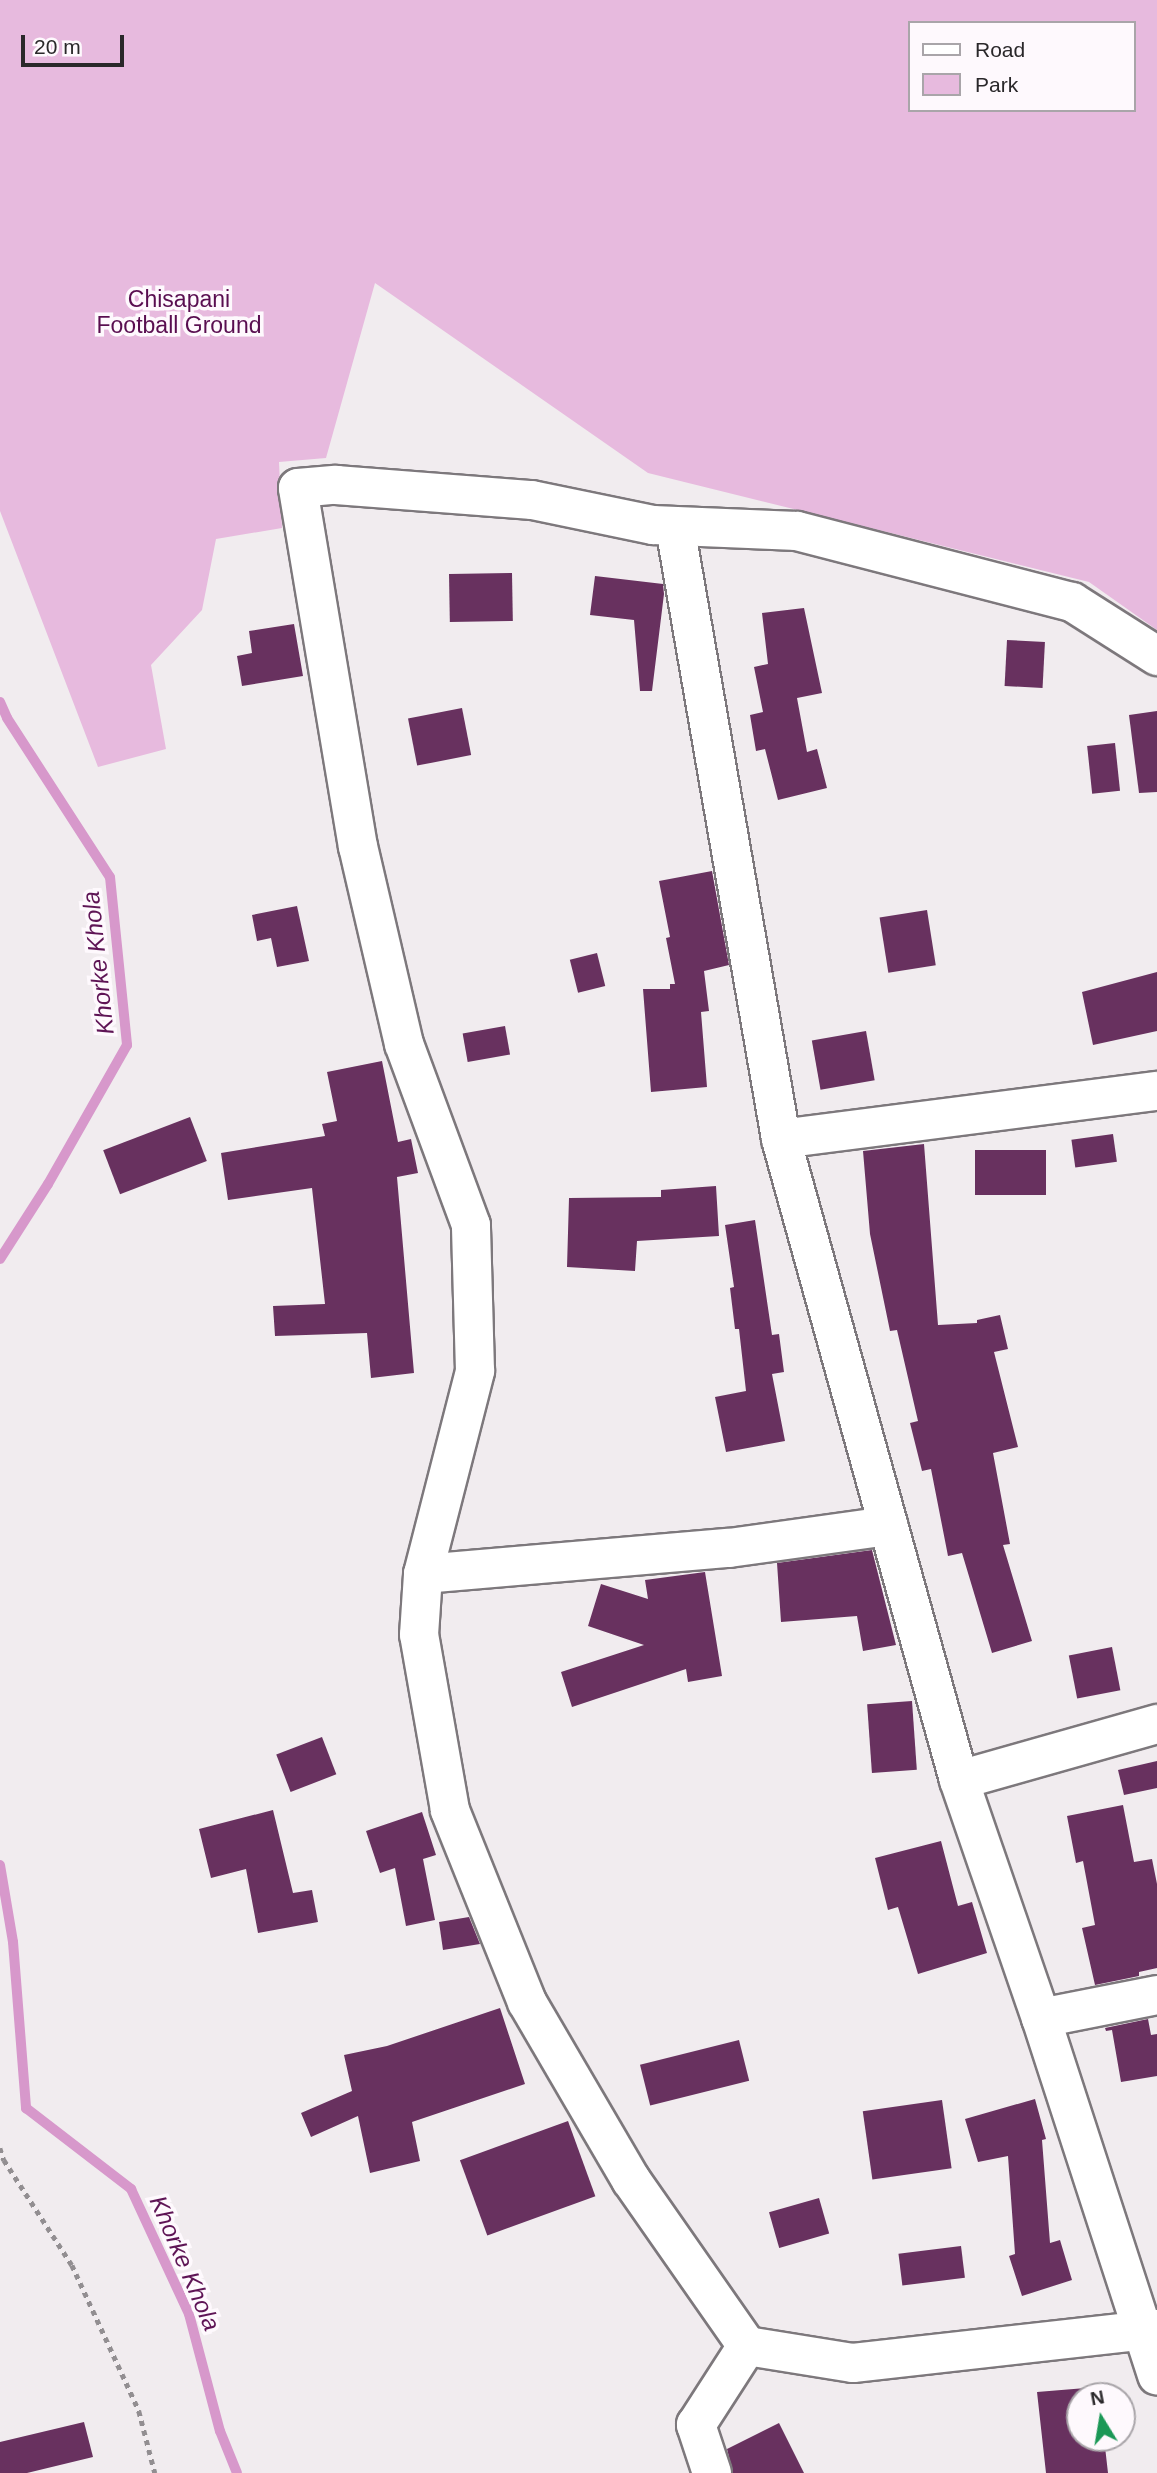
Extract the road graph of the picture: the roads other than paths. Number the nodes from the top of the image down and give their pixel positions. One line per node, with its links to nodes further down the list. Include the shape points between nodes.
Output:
1 (675, 527): 2 (street, via 797,531 1060,598); 4 (street); 6 (street, via 532,500 337,485 298,488 358,847 404,1044 471,1225 475,1371)
2 (1157, 656)
3 (1157, 1091): 4 (street)
4 (781, 1139): 5 (street)
5 (888, 1526): 6 (street, via 729,1548); 8 (street)
6 (423, 1574): 12 (street, via 419,1635 450,1810 527,2002 631,2180)
7 (1157, 1724): 8 (street)
8 (959, 1780): 10 (street)
9 (1157, 1995): 10 (street)
10 (1041, 2018): 11 (street)
11 (1150, 2330): 12 (street, via 853,2363); 13 (street)
12 (747, 2346): 14 (street, via 696,2425)
13 (1157, 2376)
14 (712, 2473)

